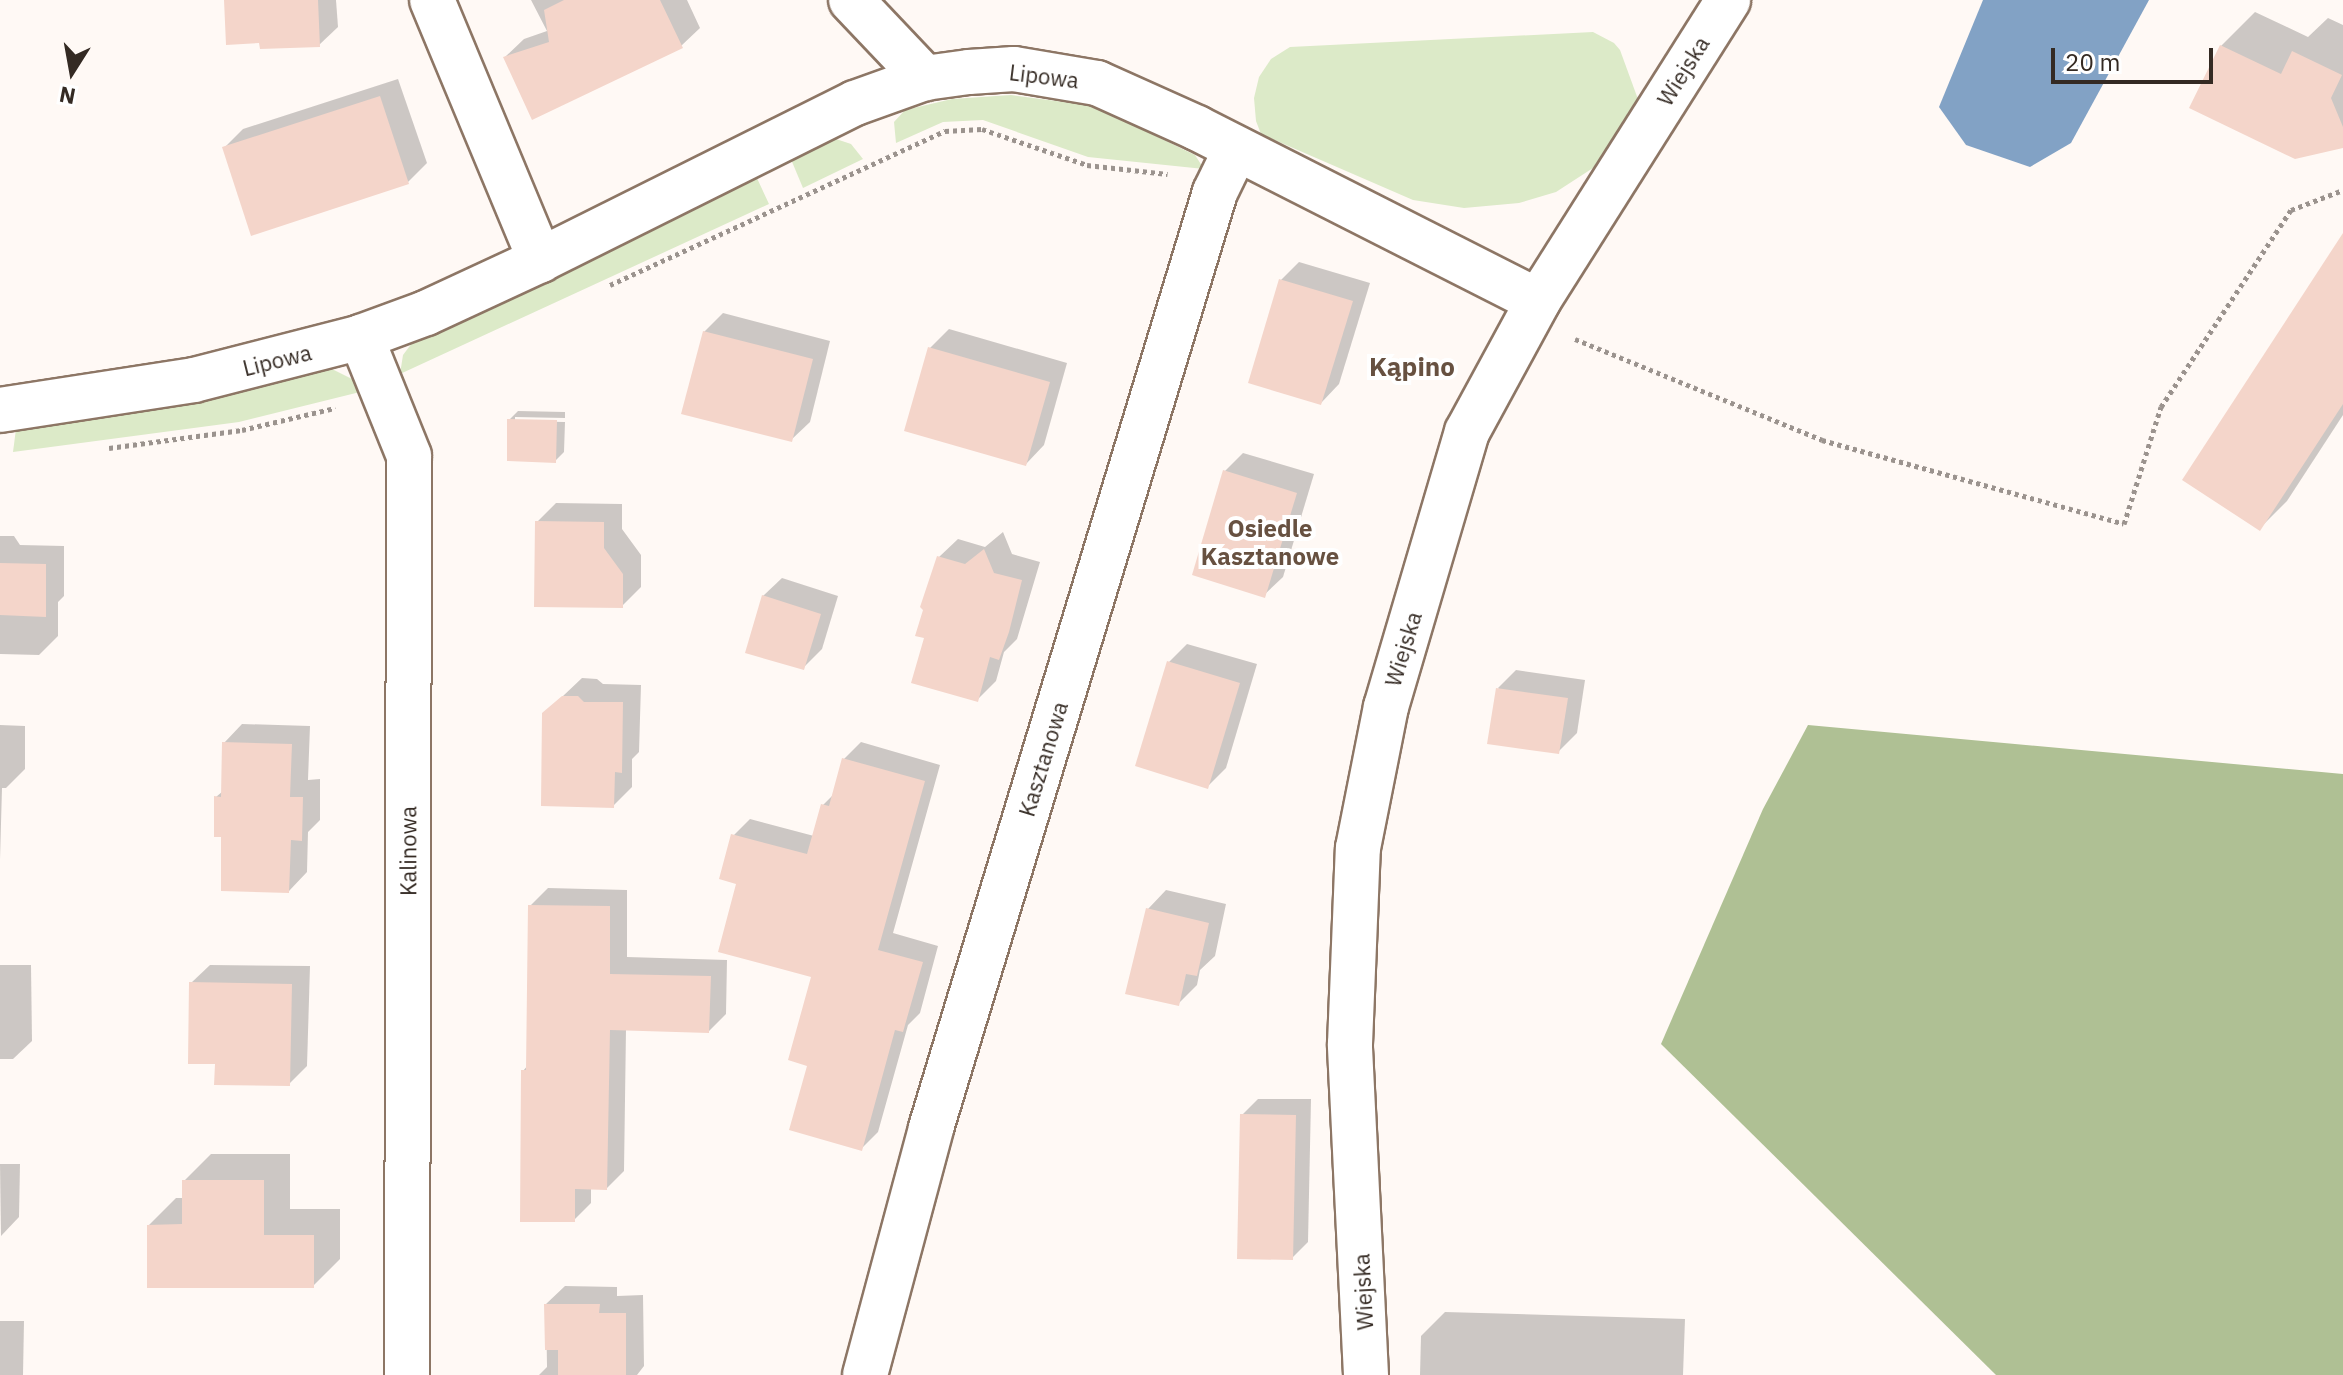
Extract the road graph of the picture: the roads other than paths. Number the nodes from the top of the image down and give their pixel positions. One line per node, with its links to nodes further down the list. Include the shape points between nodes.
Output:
1 (432, 0): 6 (street)
2 (851, 0): 4 (street)
3 (1728, 0): 7 (street, Wiejska)
4 (925, 78): 5 (street, Lipowa, via 1014,69 1097,83); 6 (street, Lipowa, via 803,128)
5 (1228, 166): 7 (street, Lipowa); 11 (street, Kasztanowa, via 935,1113)
6 (540, 260): 8 (street, Lipowa)
7 (1538, 301): 12 (street, Wiejska, via 1467,432 1386,707 1358,848 1350,1044)
8 (361, 337): 9 (street, Lipowa, via 194,380); 10 (street, Kalinowa, via 409,456)
9 (0, 410)
10 (407, 1375)
11 (865, 1375)
12 (1366, 1375)

